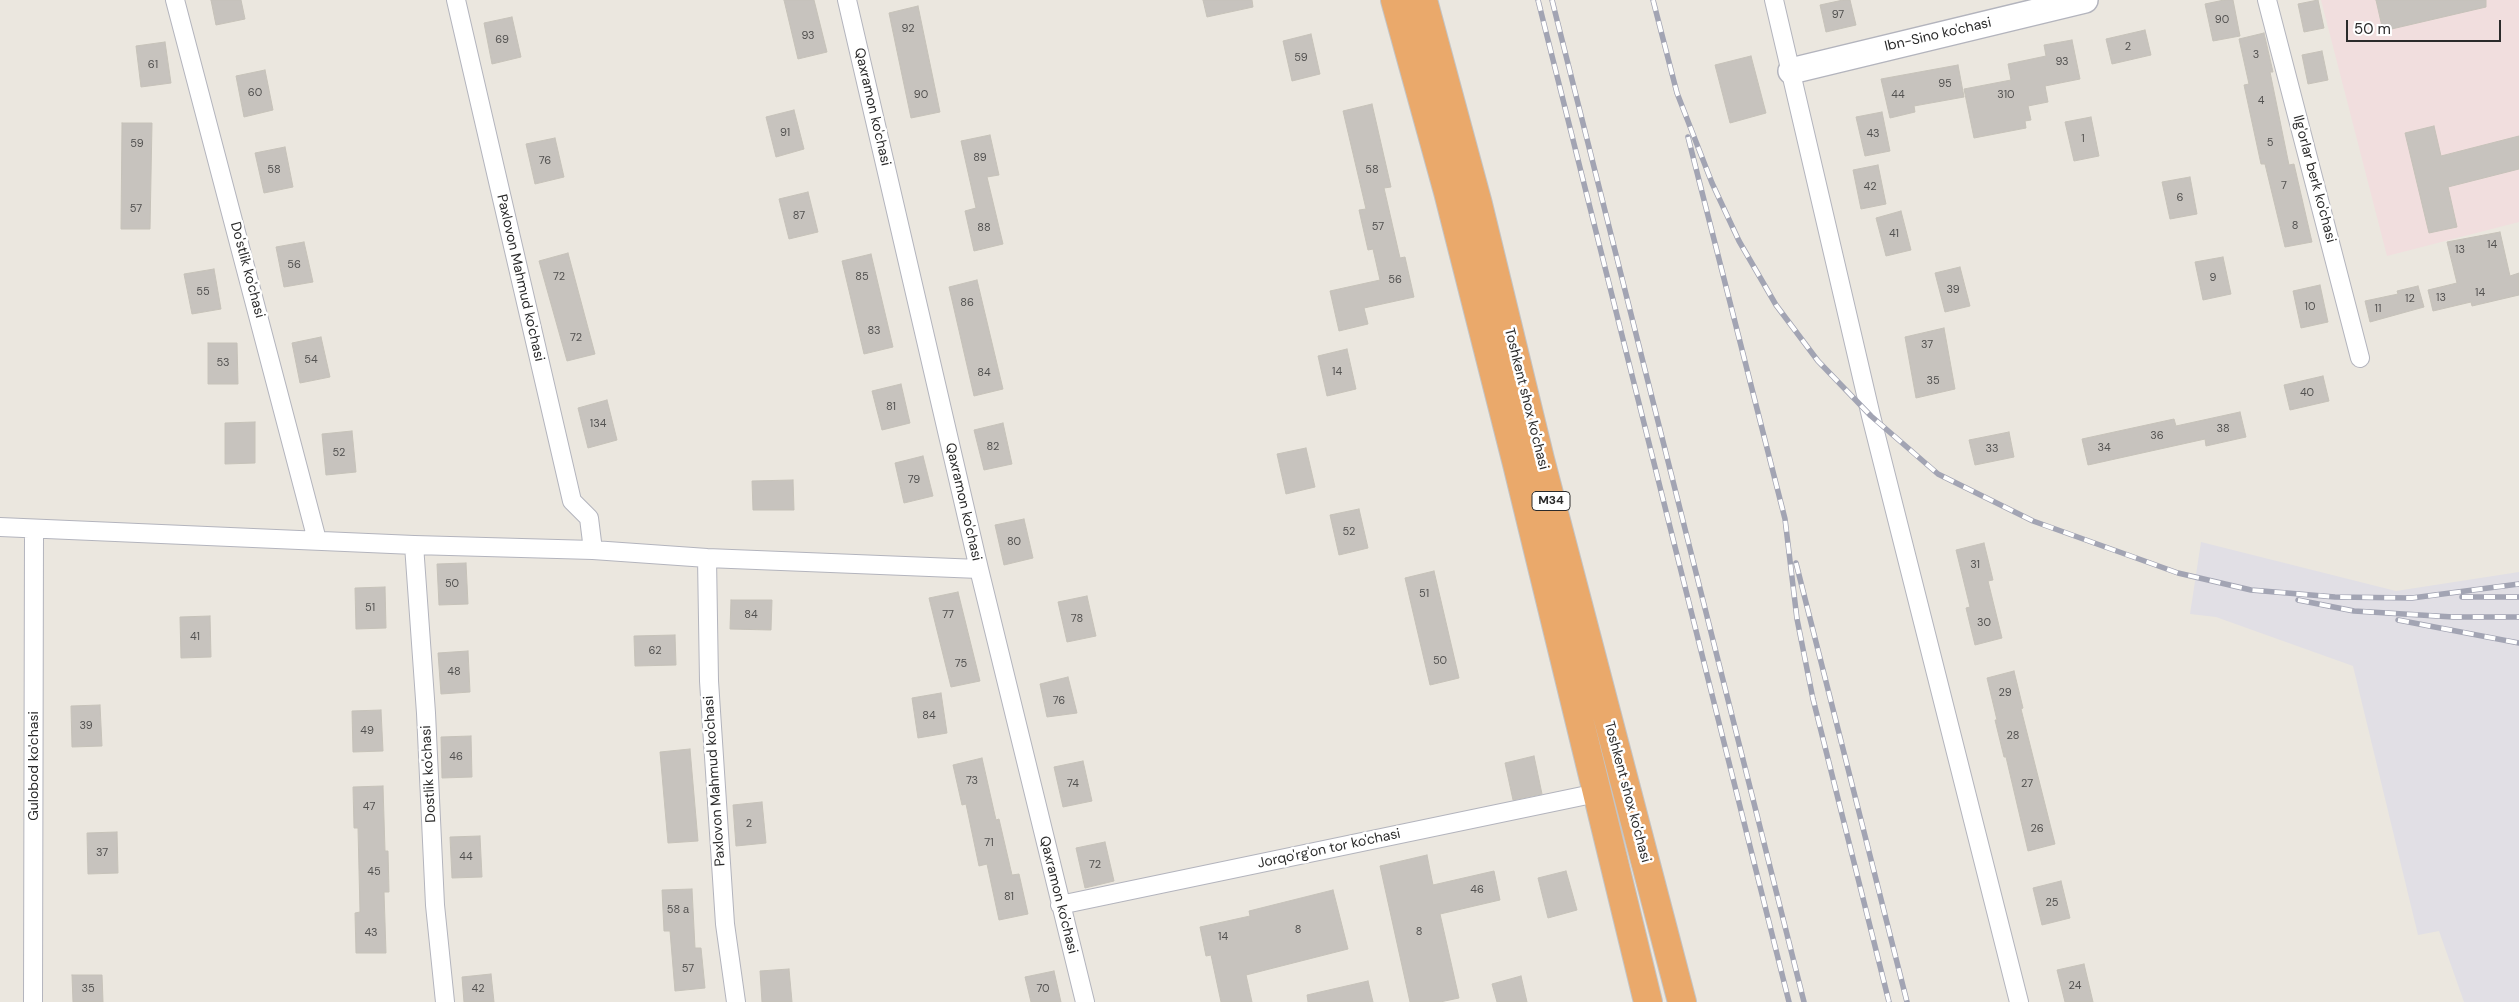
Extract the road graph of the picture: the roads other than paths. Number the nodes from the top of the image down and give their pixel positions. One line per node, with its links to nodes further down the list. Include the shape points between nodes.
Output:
1 (175, 0): 14 (street, Do'stlik ko'chasi)
2 (456, 0): 16 (street, Paxlovon Mahmud ko'chasi, via 572,501 588,518)
3 (847, 0): 18 (street, Qaxramon ko'chasi)
4 (1395, 0): 11 (highway, Toshkent shox ko'chasi / M34, via 1448,192)
5 (1423, 0): 11 (highway, Toshkent shox ko'chasi / M34, via 1478,204)
6 (1774, 0): 9 (street)
7 (2085, 0): 9 (main road, Ibn-Sino ko'chasi)
8 (2267, 0): 10 (street, Ilg'orlar berk ko'chasi)
9 (1791, 71): 27 (street, via 1871,416)
10 (2360, 358)
11 (1529, 462): 19 (highway, Toshkent shox ko'chasi / M34); 26 (highway, Toshkent shox ko'chasi / M34)
12 (0, 528): 13 (street)
13 (34, 530): 14 (street); 21 (street, Gulobod ko'chasi)
14 (317, 540): 15 (street)
15 (414, 545): 16 (street); 22 (street, Dostlik ko'chasi, via 435,905)
16 (593, 550): 17 (street)
17 (706, 558): 18 (street); 23 (street, Paxlovon Mahmud ko'chasi, via 709,681 725,924)
18 (979, 569): 20 (street, Qaxramon ko'chasi)
19 (1597, 793): 20 (street, Jorqo'rg'on tor ko'chasi); 25 (highway, Toshkent shox ko'chasi / M34)
20 (1060, 905): 24 (street, Qaxramon ko'chasi)
21 (33, 1002)
22 (445, 1002)
23 (736, 1002)
24 (1085, 1002)
25 (1648, 1002)
26 (1682, 1002)
27 (2019, 1002)

